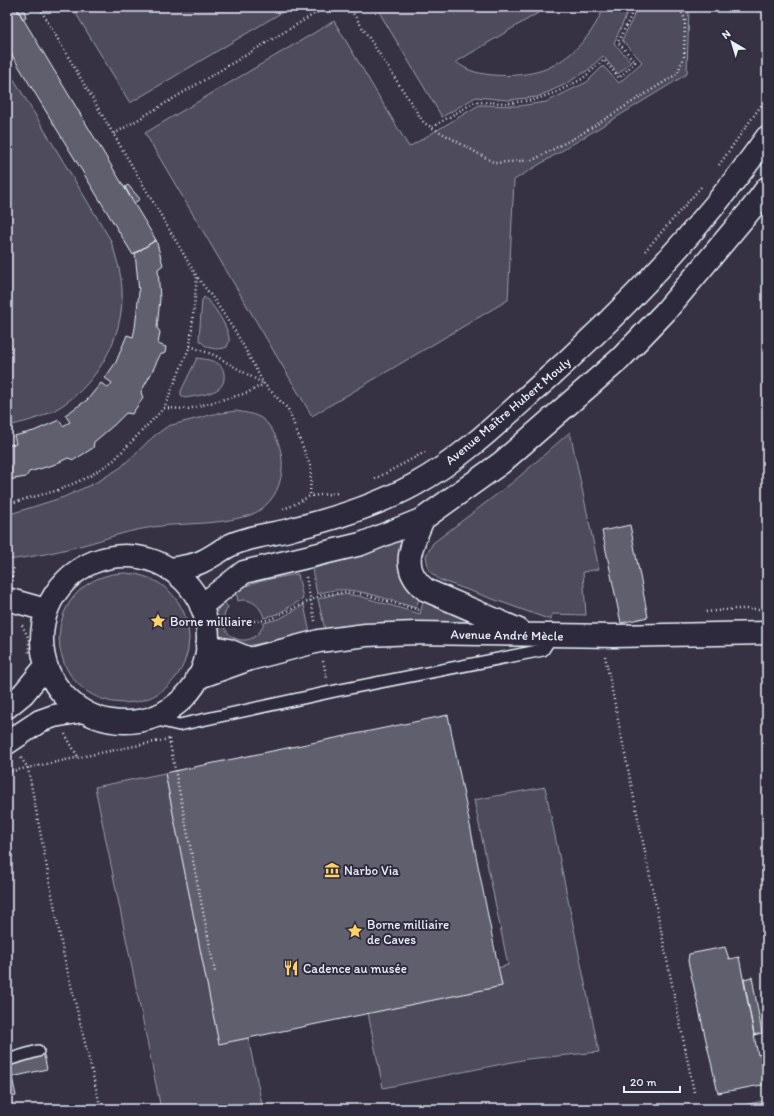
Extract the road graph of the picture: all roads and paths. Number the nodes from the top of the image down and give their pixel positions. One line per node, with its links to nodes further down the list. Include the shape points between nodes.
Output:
1 (39, 7): 8 (path)
2 (326, 7): 8 (path)
3 (349, 7): 7 (path, via 424,123)
4 (633, 7): 7 (path, via 618,42 635,62 619,78 604,60 582,79 557,92 534,100 475,102)
5 (679, 7): 7 (path, via 685,18 684,57 677,74 578,136 533,160 495,163)
6 (767, 97): 10 (path)
7 (432, 128)
8 (114, 134): 14 (path)
9 (767, 137): 26 (main road, Avenue Maître Hubert Mouly, via 712,207 616,314 564,365 505,416 454,458 414,484 376,503)
10 (716, 168)
11 (702, 186): 13 (path)
12 (767, 188): 25 (main road, via 665,312 620,358 501,463)
13 (640, 257)
14 (197, 277): 15 (path); 16 (path, via 238,336)
15 (190, 346): 16 (path, via 214,355); 17 (path)
16 (264, 384): 17 (path, via 248,393 188,409); 21 (path, via 288,409 311,468)
17 (164, 408): 22 (path, via 114,460 90,476 59,490)
18 (426, 452): 19 (path)
19 (369, 482)
20 (344, 493): 21 (path)
21 (310, 496): 23 (path)
22 (7, 504)
23 (291, 506): 24 (path); 26 (path)
24 (276, 511)
25 (423, 519): 27 (main road, via 361,544); 33 (main road, via 410,551 410,571 422,587)
26 (296, 529): 28 (main road, Avenue Maître Hubert Mouly, via 250,538 229,545 201,562)
27 (302, 558): 30 (main road, via 244,572); 35 (path)
28 (171, 569): 30 (main road, via 189,585); 31 (main road, via 149,559 124,555 99,559 77,571 58,588)
29 (7, 599): 31 (main road)
30 (201, 606): 37 (main road, via 207,625)
31 (46, 610): 39 (main road, via 41,638)
32 (767, 632): 34 (main road, Avenue André Mècle)
33 (528, 634): 35 (main road, Avenue André Mècle, via 416,633 366,635); 36 (main road, Avenue André Mècle)
34 (600, 636): 36 (main road, Avenue André Mècle); 50 (path)
35 (319, 641): 38 (main road, Avenue André Mècle); 41 (path)
36 (548, 643): 41 (lane)
37 (207, 646): 38 (main road, via 228,650); 40 (main road)
38 (250, 659): 40 (main road, Avenue André Mècle)
39 (46, 666): 42 (main road, via 23,694); 43 (main road, via 54,684 67,699)
40 (197, 678): 44 (main road, via 178,701 164,712)
41 (330, 693): 44 (lane, via 179,725)
42 (7, 707)
43 (83, 711): 44 (main road, via 120,722); 46 (main road, via 54,716)
44 (149, 718)
45 (169, 739): 47 (path)
46 (9, 742): 51 (path, via 28,768 63,952)
47 (216, 972)
48 (38, 1052): 49 (lane)
49 (7, 1060)
50 (694, 1092)
51 (101, 1109)

